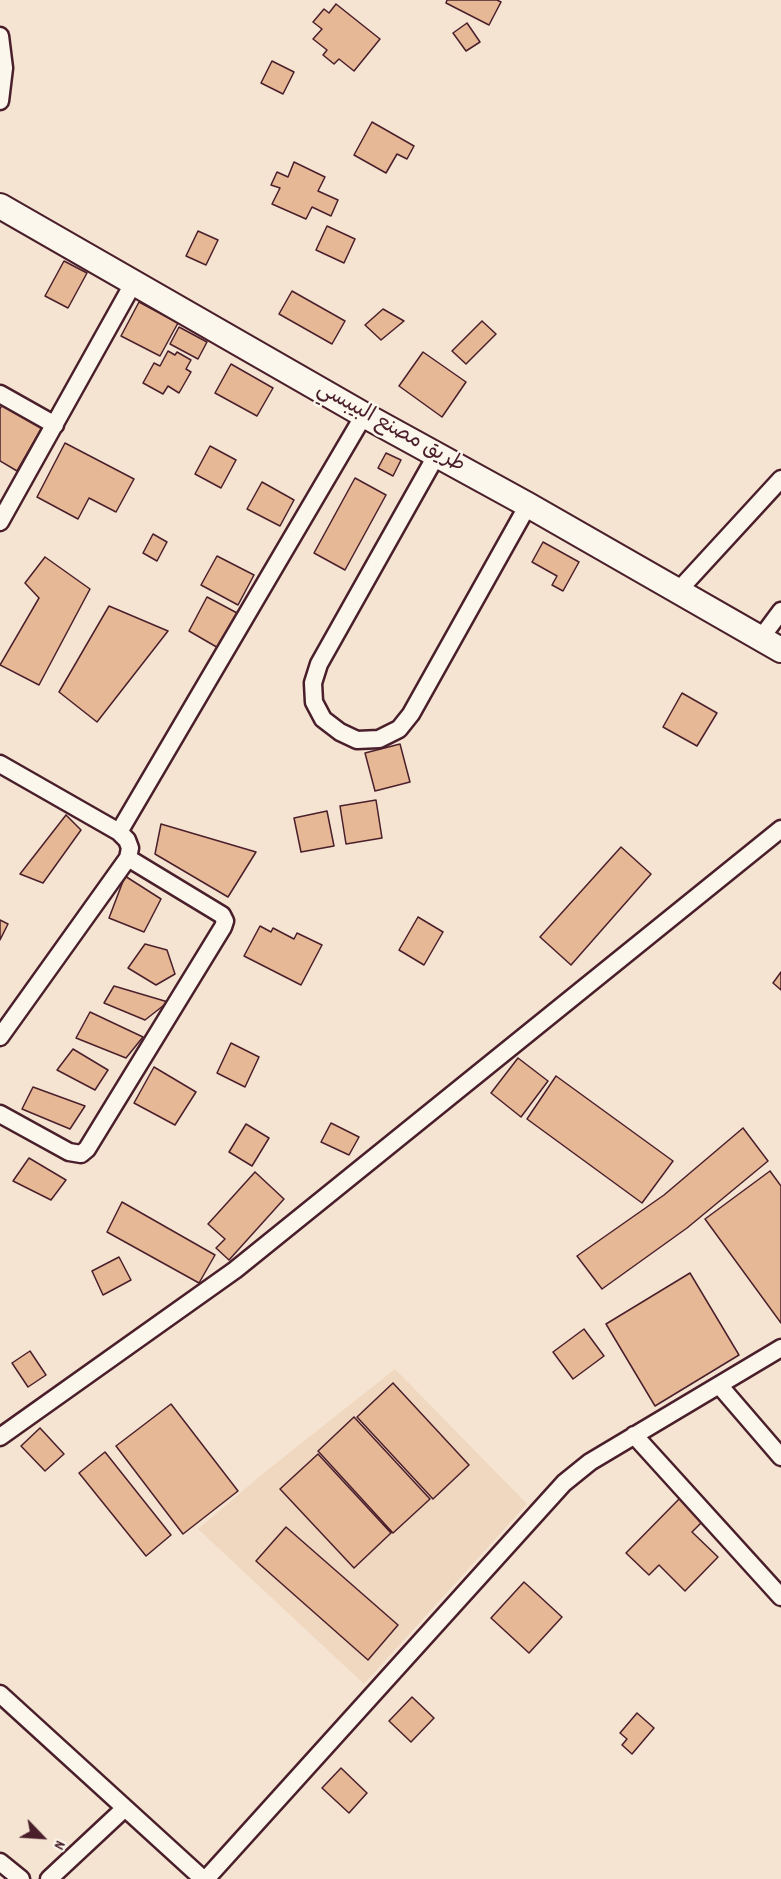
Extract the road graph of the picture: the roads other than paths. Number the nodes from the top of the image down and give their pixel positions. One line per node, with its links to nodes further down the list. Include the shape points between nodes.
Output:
1 (0, 36): 2 (street, via 4,68)
2 (0, 101)
3 (0, 206): 4 (main road, طريق مصنع البيبسي)
4 (134, 282): 6 (main road, طريق مصنع البيبسي); 7 (street)
5 (0, 394): 7 (street)
6 (364, 415): 8 (main road, طريق مصنع البيبسي); 17 (street)
7 (55, 425): 11 (street)
8 (436, 456): 10 (main road, طريق مصنع البيبسي); 10 (street, via 319,664 313,683 314,702 323,719 340,732 357,740 379,739 399,729)
9 (781, 479): 12 (street)
10 (528, 505): 12 (main road, طريق مصنع البيبسي)
11 (0, 522)
12 (678, 591): 14 (main road, طريق مصنع البيبسي)
13 (781, 611): 14 (street)
14 (771, 644)
15 (0, 764): 17 (street)
16 (781, 829): 24 (street, via 235,1270)
17 (119, 832): 18 (street, via 130,848)
18 (128, 858): 19 (street); 20 (street, via 222,915 223,927 87,1149 81,1154 69,1152)
19 (0, 1037)
20 (0, 1114)
21 (781, 1348): 22 (street)
22 (719, 1385): 23 (street); 25 (street)
23 (634, 1435): 26 (street); 35 (street, via 564,1483)
24 (0, 1437)
25 (781, 1457)
26 (781, 1597)
27 (0, 1694): 28 (street)
28 (125, 1808): 33 (street); 35 (street)
29 (0, 1862): 32 (street)
30 (0, 1869): 31 (street)
31 (12, 1879)
32 (21, 1879)
33 (50, 1879): 34 (street, via 59,1872)
34 (67, 1879)
35 (205, 1879)

